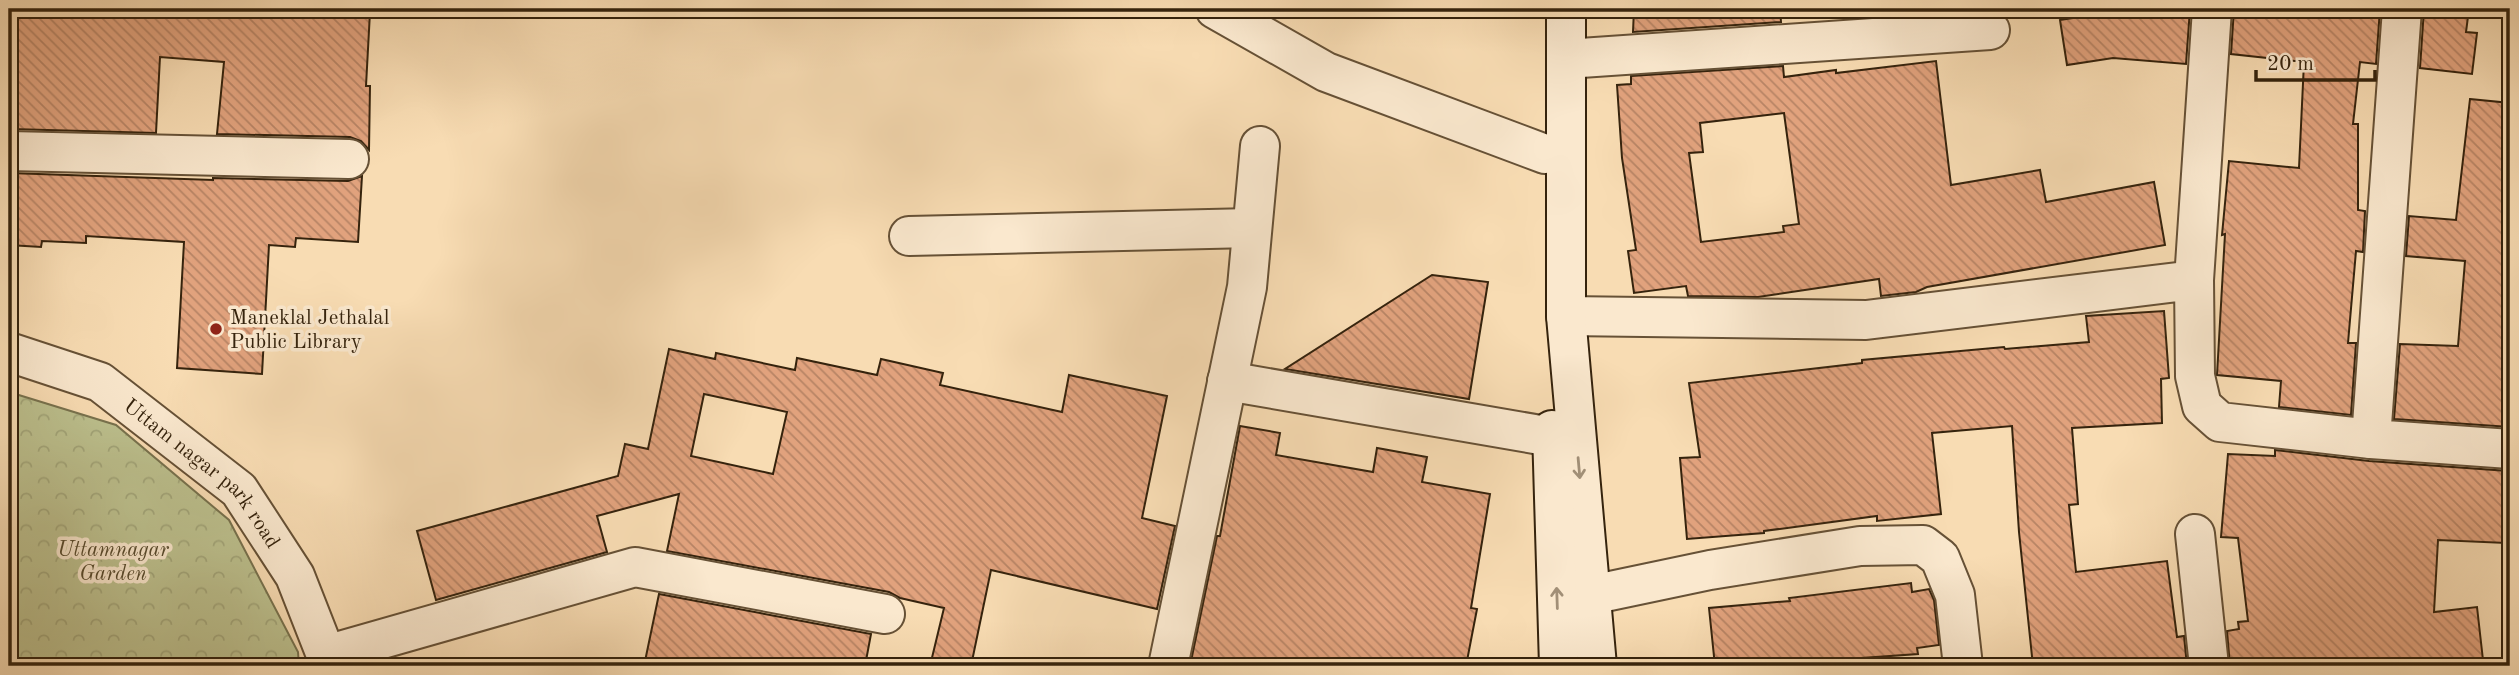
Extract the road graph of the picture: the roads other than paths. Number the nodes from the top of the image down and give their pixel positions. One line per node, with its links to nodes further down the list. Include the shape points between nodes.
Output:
1 (1215, 9): 10 (street, via 1325,72)
2 (1544, 9): 10 (street)
3 (1566, 9): 7 (street)
4 (2212, 9): 14 (street)
5 (2402, 9): 19 (street)
6 (1990, 30): 7 (street)
7 (1566, 59): 15 (street)
8 (1259, 146): 12 (street)
9 (9, 151): 11 (street)
10 (1545, 154): 18 (street, via 1545,315)
11 (349, 159)
12 (1252, 228): 13 (street); 17 (street, via 1247,287)
13 (909, 236)
14 (2194, 280): 15 (street, via 1866,320); 19 (street, via 2195,376 2202,406 2220,422)
15 (1566, 316): 22 (street, one-way to 22)
16 (9, 352): 24 (street, Uttam nagar park road, via 100,382 239,490 295,576)
17 (1227, 381): 18 (street); 25 (street)
18 (1552, 437): 26 (street, one-way to 18)
19 (2371, 439): 20 (street)
20 (2510, 449)
21 (2195, 534): 29 (street)
22 (1591, 595): 27 (street); 28 (street, via 1860,546 1923,545 1940,558 1955,595)
23 (885, 614): 24 (street, via 635,567)
24 (327, 661)
25 (1168, 666)
26 (1559, 666)
27 (1597, 666)
28 (1963, 666)
29 (2208, 666)

